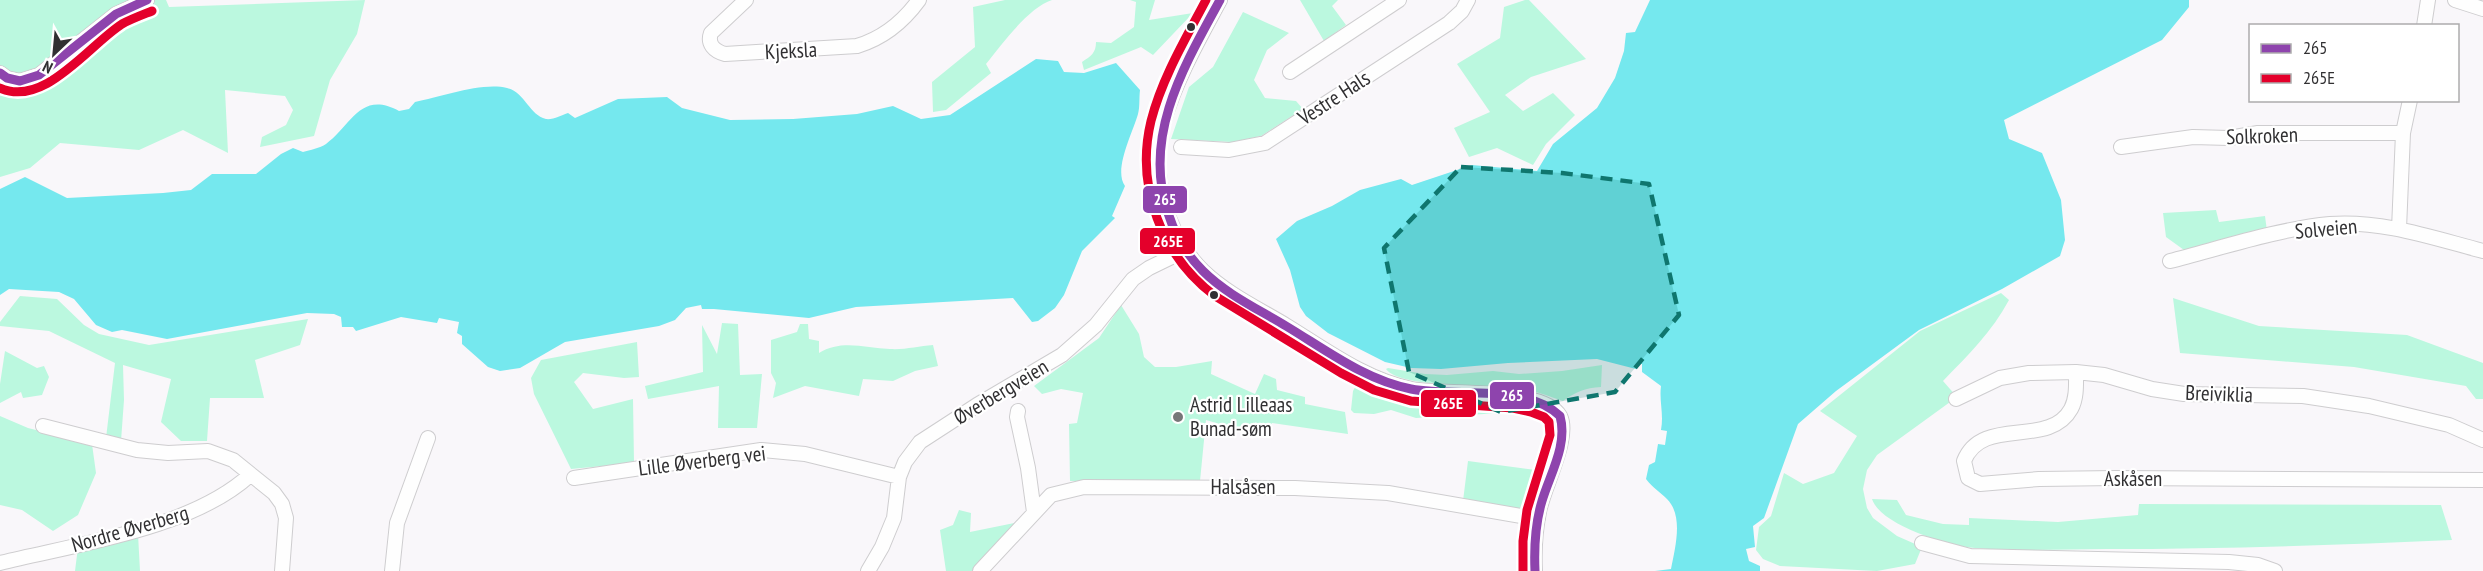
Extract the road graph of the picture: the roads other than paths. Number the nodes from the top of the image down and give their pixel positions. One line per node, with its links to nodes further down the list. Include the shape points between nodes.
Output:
1 (147, 0): 12 (street, via 116,14 39,75 25,81)
2 (746, 0): 3 (street, Kjeksla, via 711,33 709,39 718,52 857,46 889,31)
3 (919, 0)
4 (1220, 0): 18 (street, via 1175,90 1161,134 1163,195)
5 (1398, 0): 11 (street)
6 (1468, 0): 15 (street, Vestre Hals, via 1462,12 1449,23 1265,143 1229,150)
7 (2428, 0): 10 (street)
8 (2455, 0): 9 (street)
9 (2483, 9)
10 (2424, 24)
11 (1290, 72)
12 (0, 73)
13 (2410, 102): 14 (street)
14 (2403, 133): 16 (street, Solkroken, via 2258,133); 17 (street)
15 (1181, 147)
16 (2121, 147)
17 (2399, 229): 19 (street, Solveien); 20 (street, Solveien, via 2331,224)
18 (1186, 250): 28 (street, Øverbergveien, via 1133,279 1096,325 1062,355 920,442 911,451); 32 (street, via 1208,275 1234,295 1364,372 1412,389 1528,398 1553,409 1562,420 1562,439)
19 (2483, 251)
20 (2170, 261)
21 (2076, 372): 22 (street, Breiviklia, via 2000,378); 26 (street, Breiviklia, via 2184,394 2303,396 2369,406 2449,425); 30 (street, Askåsen, via 2076,396 2067,416 2048,427 1984,438 1973,446 1964,461 1968,478 1980,484 2116,478)
22 (1956, 399)
23 (1018, 411): 31 (street)
24 (43, 426): 27 (street, via 137,450 208,451 233,460)
25 (428, 438): 37 (street, via 398,523)
26 (2483, 440)
27 (250, 475): 35 (street, Nordre Øverberg, via 234,489 190,513); 36 (street, via 282,504 286,518)
28 (899, 477): 29 (street, Lille Øverberg vei, via 805,454 761,450); 38 (street, Øverbergveien, via 894,518)
29 (574, 478)
30 (2483, 480)
31 (1034, 512): 32 (street, Halsåsen, via 1051,495 1084,486 1295,488 1413,496); 39 (street, Halsåsen)
32 (1538, 519): 40 (street)
33 (1922, 543): 34 (street)
34 (1970, 556): 41 (street); 42 (street, via 2229,562)
35 (0, 563)
36 (282, 571)
37 (392, 571)
38 (868, 571)
39 (980, 571)
40 (1535, 571)
41 (1970, 571)
42 (2275, 571)

